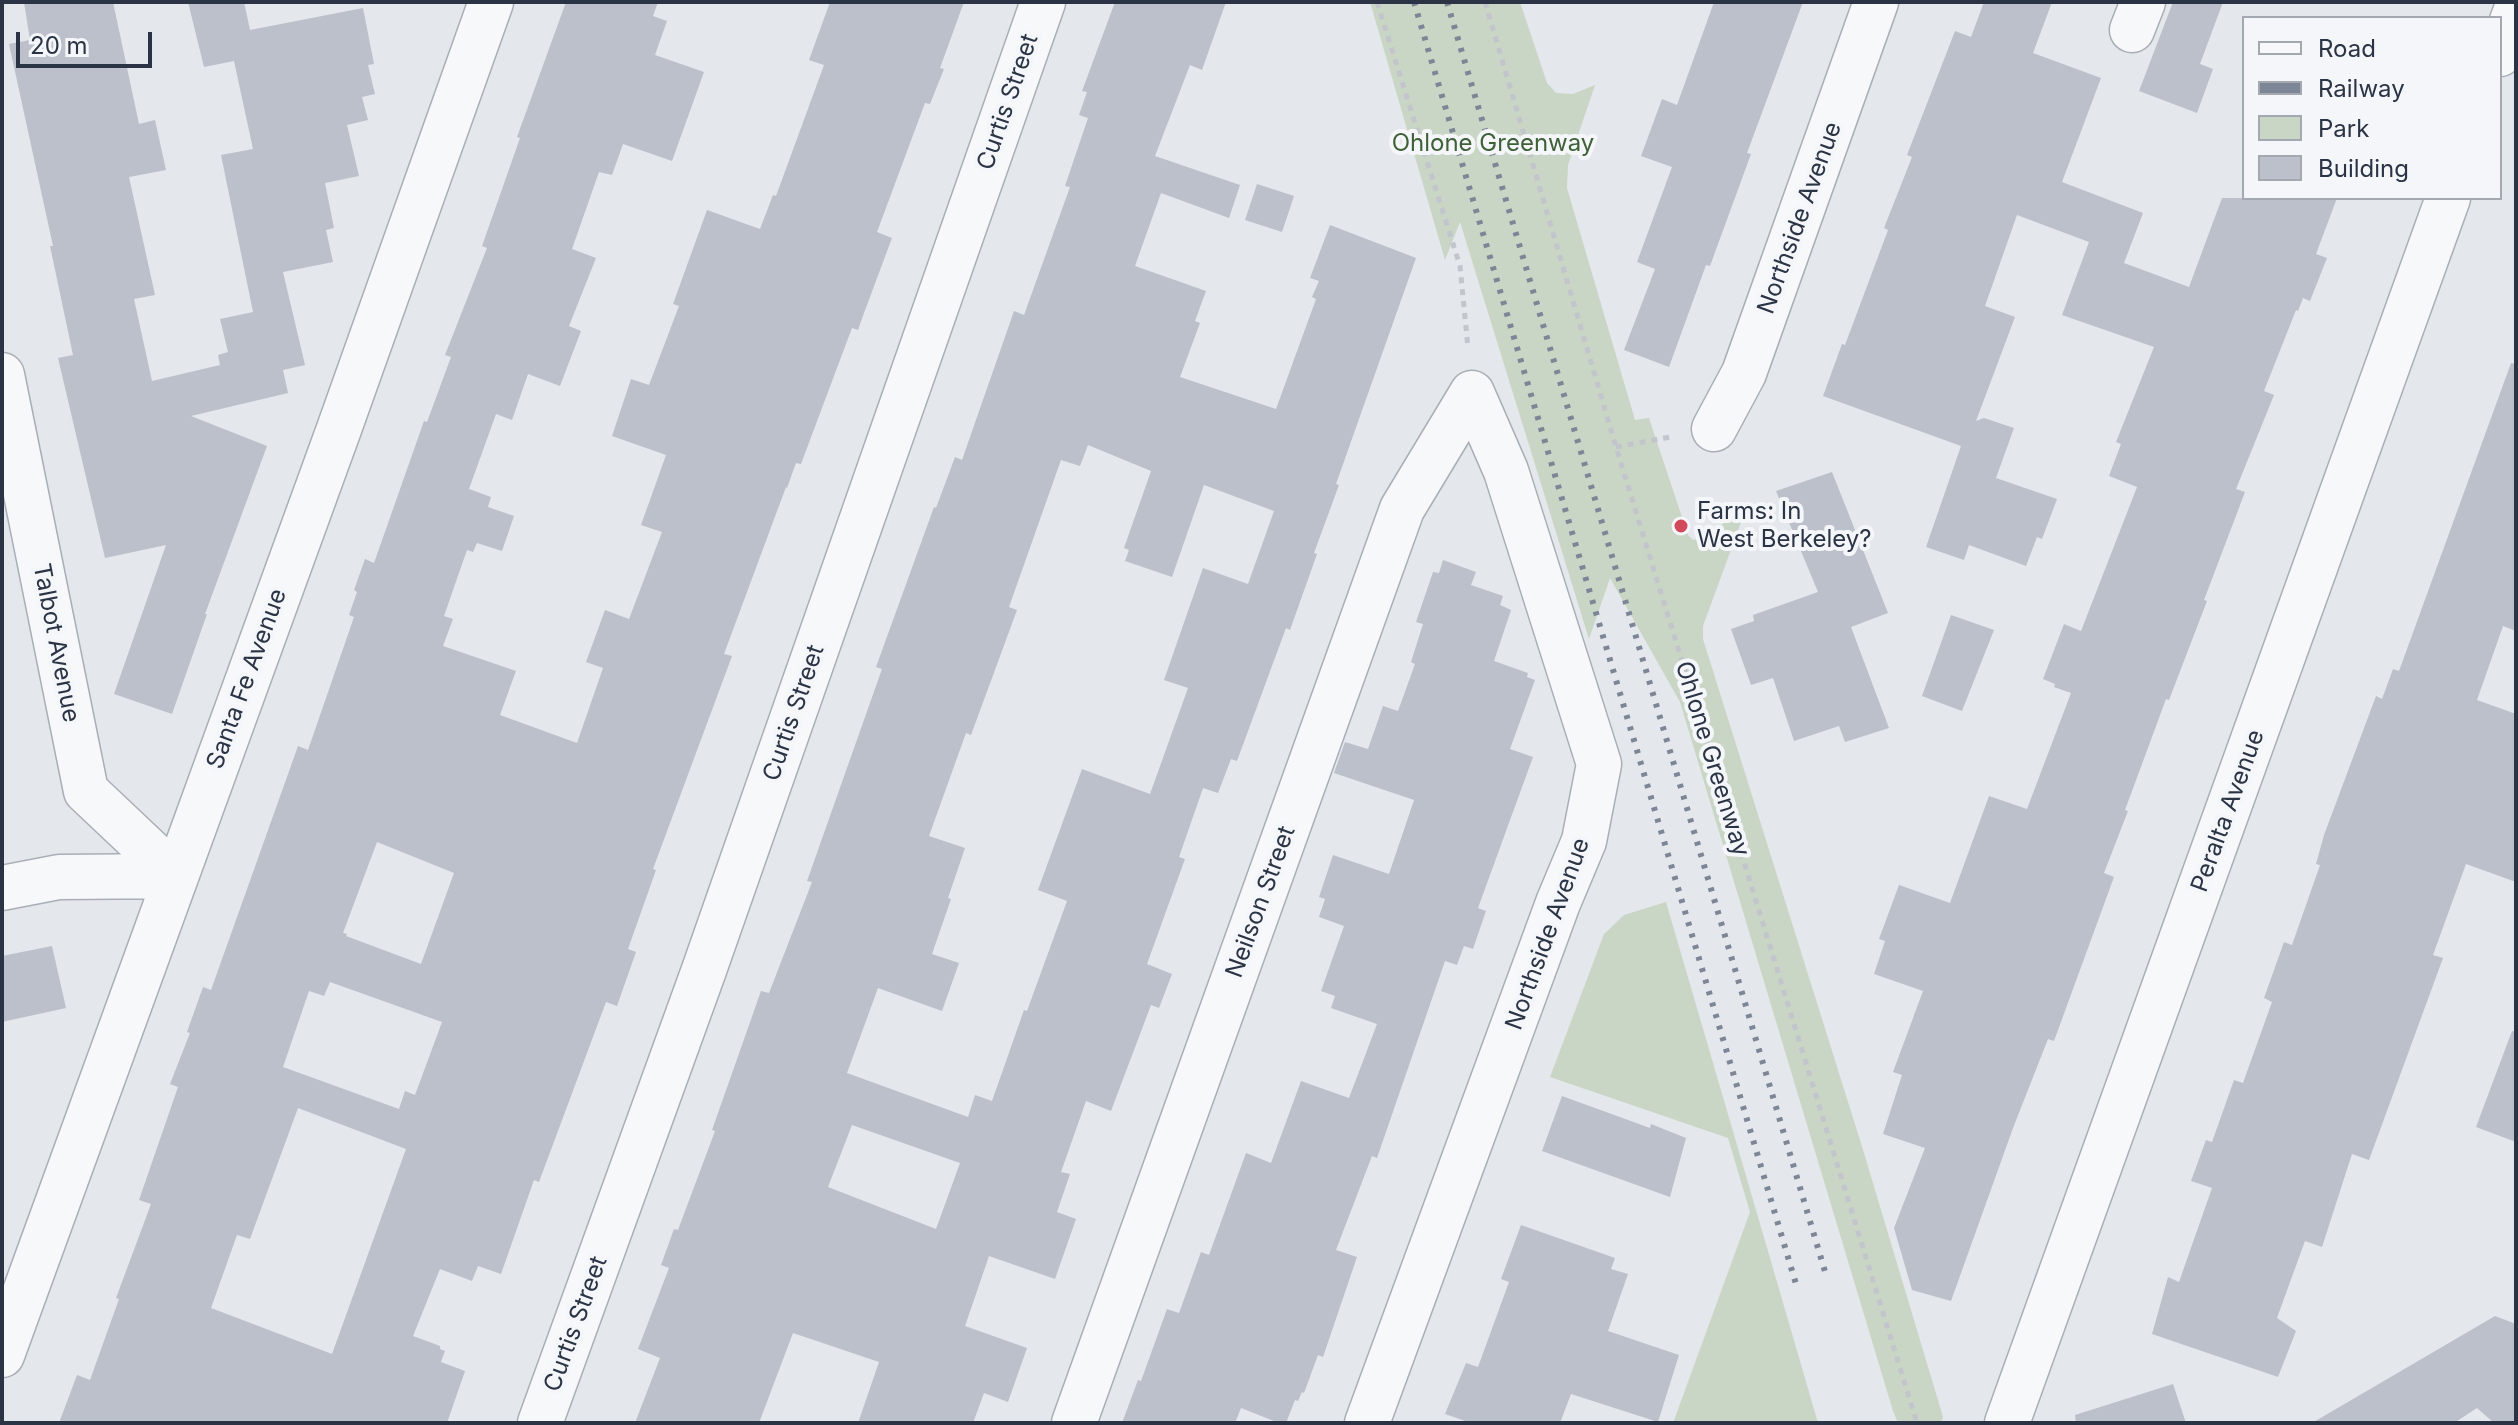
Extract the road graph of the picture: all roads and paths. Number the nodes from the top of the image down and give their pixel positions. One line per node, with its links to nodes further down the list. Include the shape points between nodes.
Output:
1 (491, 2): 13 (street, Santa Fe Avenue)
2 (1043, 2): 16 (street, Curtis Street)
3 (1377, 2): 10 (path, via 1460,266)
4 (1486, 2): 12 (path, Ohlone Greenway)
5 (1876, 2): 11 (street, Northside Avenue, via 1744,373)
6 (2516, 10): 7 (street)
7 (2502, 48)
8 (2447, 200): 20 (street, Peralta Avenue)
9 (2, 375): 13 (street, Talbot Avenue, via 86,791)
10 (1472, 393): 17 (street, Neilson Street, via 1402,509); 18 (street, Northside Avenue, via 1506,471 1599,764 1584,841)
11 (1714, 429): 12 (path)
12 (1616, 447): 19 (path, Ohlone Greenway)
13 (176, 876): 14 (street, via 59,877); 15 (street, Santa Fe Avenue)
14 (2, 888)
15 (2, 1355)
16 (540, 1423)
17 (1074, 1423)
18 (1367, 1423)
19 (1917, 1423)
20 (2007, 1423)

